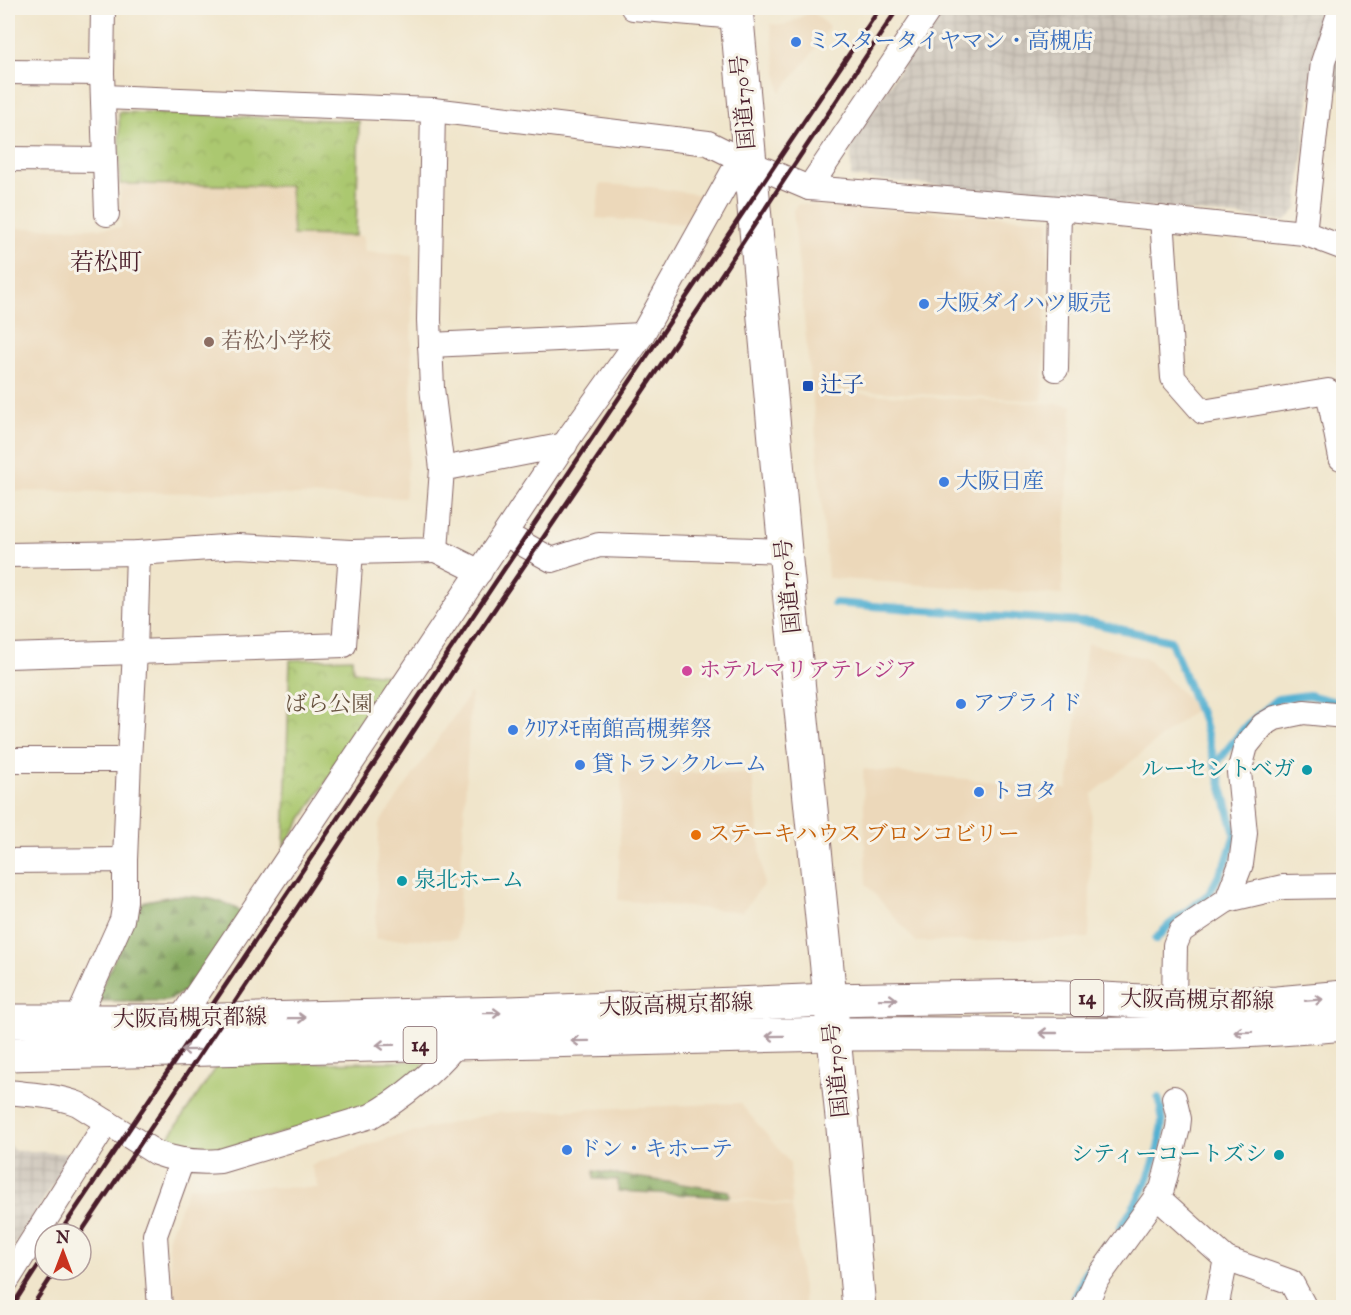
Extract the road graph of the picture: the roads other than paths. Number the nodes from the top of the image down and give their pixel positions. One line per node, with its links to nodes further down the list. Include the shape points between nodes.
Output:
1 (103, 8): 7 (street)
2 (633, 8): 5 (street)
3 (930, 8): 13 (street)
4 (1341, 8): 17 (street, via 1323,62)
5 (736, 12): 12 (main road, 国道170号)
6 (8, 72): 7 (street)
7 (102, 73): 8 (street)
8 (104, 98): 9 (street); 11 (street)
9 (434, 110): 12 (street, via 708,143); 20 (street)
10 (8, 159): 11 (street)
11 (105, 160): 15 (street)
12 (745, 161): 13 (street); 19 (street); 27 (main road, 国道170号)
13 (809, 188): 14 (street)
14 (1059, 208): 16 (street); 21 (street)
15 (107, 214)
16 (1162, 218): 17 (street); 23 (street, via 1173,378 1203,412 1328,391)
17 (1304, 233): 18 (street)
18 (1344, 248)
19 (642, 335): 20 (street); 22 (street)
20 (430, 345): 24 (street)
21 (1056, 369)
22 (565, 446): 24 (street); 25 (street)
23 (1344, 459)
24 (442, 469): 26 (street)
25 (505, 534): 27 (street, via 552,560 598,545); 31 (street)
26 (436, 550): 28 (street); 31 (street)
27 (785, 551): 42 (main road, 国道170号)
28 (351, 552): 29 (street, via 238,546); 32 (street, via 344,645)
29 (138, 553): 30 (street); 32 (street)
30 (8, 555)
31 (480, 572): 46 (street)
32 (135, 652): 33 (street); 36 (street)
33 (8, 656)
34 (1344, 716): 40 (street, via 1319,712 1288,714 1263,725 1246,746 1239,772 1245,833 1241,864)
35 (8, 760): 36 (street)
36 (129, 760): 37 (street)
37 (124, 860): 38 (street); 44 (street, via 122,920)
38 (8, 861)
39 (1344, 886): 40 (street, via 1283,886)
40 (1227, 900): 43 (street, via 1181,931 1175,945)
41 (1344, 997): 43 (main road, 大阪高槻京都線 / 14, one-way to 41, via 1219,1005)
42 (830, 1000): 43 (main road, 大阪高槻京都線 / 14, one-way to 43, via 1045,996); 46 (main road, 大阪高槻京都線 / 14, one-way to 42); 48 (main road, 国道170号)
43 (1174, 1002)
44 (77, 1020): 45 (main road, 大阪高槻京都線 / 14); 46 (main road, 大阪高槻京都線 / 14)
45 (8, 1021)
46 (179, 1021)
47 (1344, 1024): 48 (main road, 大阪高槻京都線 / 14, one-way to 48, via 1174,1034)
48 (833, 1034): 49 (main road, 大阪高槻京都線 / 14, one-way to 49); 59 (main road, 国道170号)
49 (457, 1044): 50 (main road, 大阪高槻京都線 / 14, one-way to 50); 54 (street, via 436,1069 371,1116 233,1159)
50 (8, 1054)
51 (8, 1092): 53 (street, via 65,1100)
52 (1174, 1098): 55 (street, via 1178,1128 1162,1189)
53 (107, 1122): 54 (street, via 156,1153); 57 (street)
54 (182, 1160): 58 (street, via 155,1235)
55 (1156, 1196): 56 (street); 60 (street, via 1097,1279)
56 (1226, 1258): 61 (street); 62 (street, via 1291,1282)
57 (8, 1279)
58 (160, 1308)
59 (859, 1308)
60 (1084, 1308)
61 (1216, 1308)
62 (1305, 1308)

